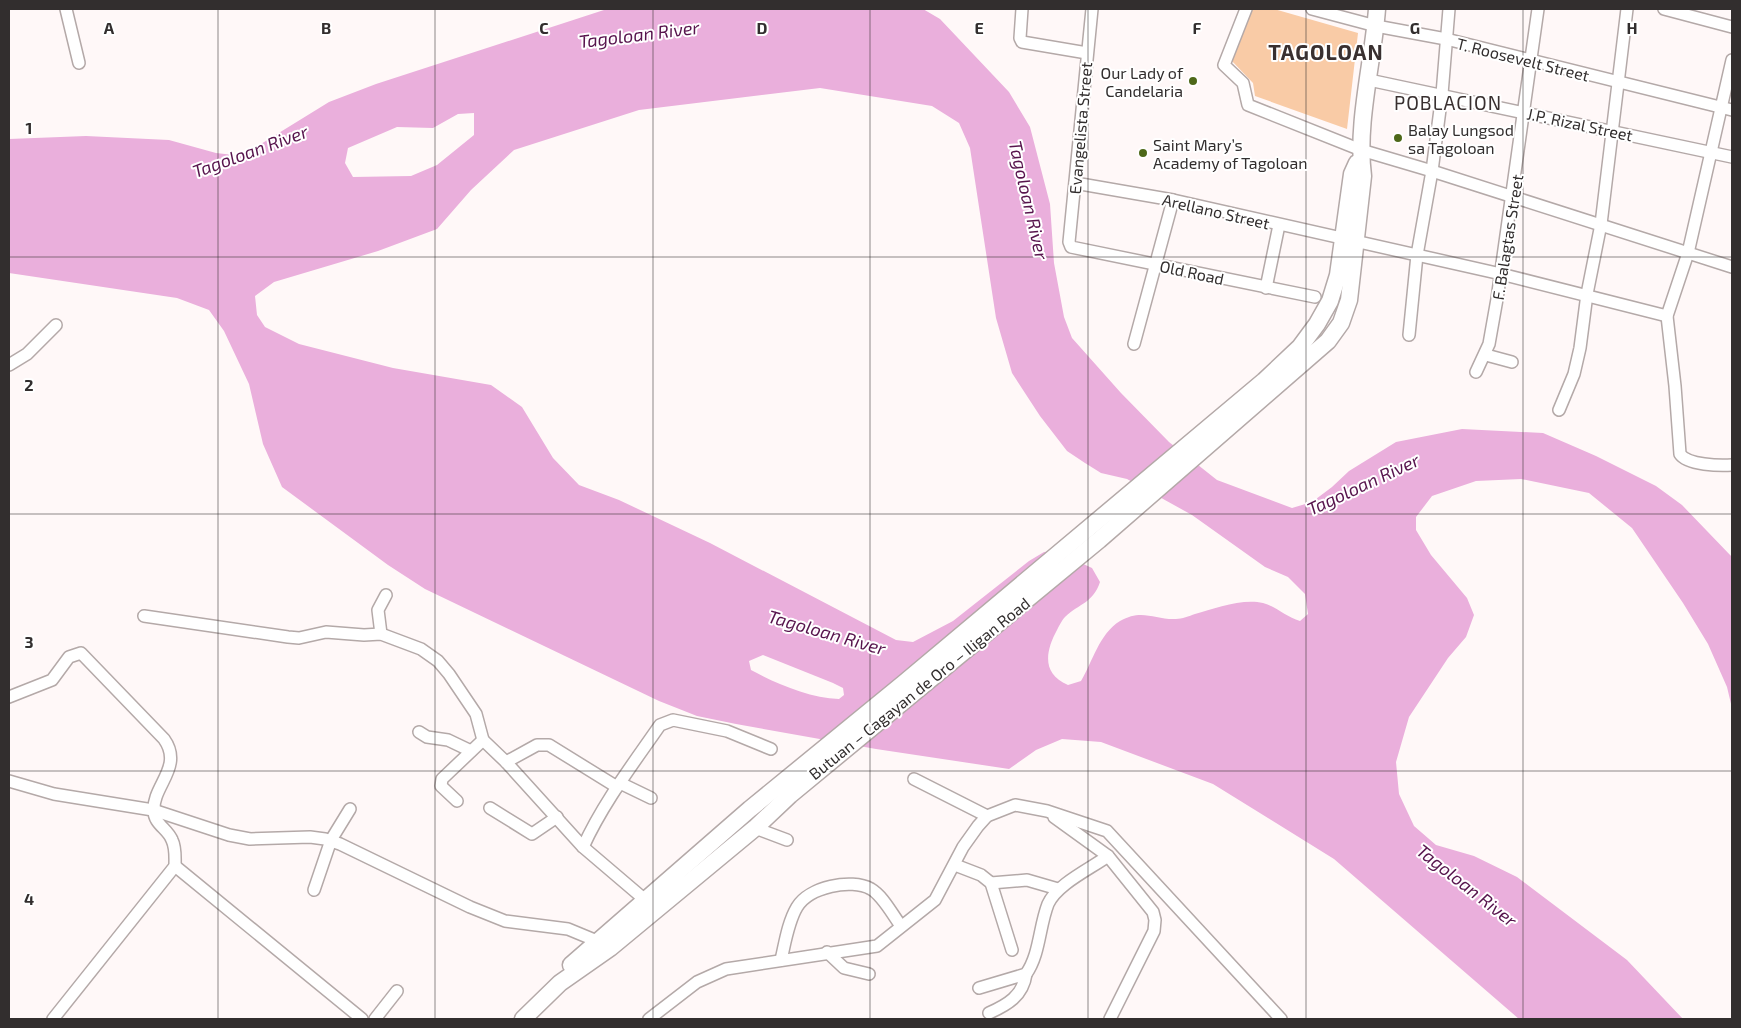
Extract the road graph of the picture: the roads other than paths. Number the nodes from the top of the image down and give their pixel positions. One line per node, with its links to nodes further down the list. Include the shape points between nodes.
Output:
1 (66, 9): 17 (street)
2 (1022, 9): 14 (street, via 1022,42)
3 (1092, 9): 14 (street, Evangelista Street)
4 (1246, 9): 24 (street, via 1224,65 1243,83 1246,103)
5 (1315, 9): 11 (street, T. Roosevelt Street)
6 (1377, 9): 11 (highway, Butuan – Cagayan de Oro – Iligan Road)
7 (1449, 9): 13 (street)
8 (1538, 9): 15 (street, F. Balagtas Street)
9 (1627, 9): 19 (street)
10 (1664, 9): 12 (street)
11 (1376, 26): 13 (street, T. Roosevelt Street); 18 (highway, Butuan – Cagayan de Oro – Iligan Road)
12 (1732, 27)
13 (1446, 39): 15 (street, T. Roosevelt Street); 20 (street)
14 (1087, 53): 28 (street, Evangelista Street)
15 (1530, 60): 19 (street, T. Roosevelt Street); 22 (street, F. Balagtas Street)
16 (1732, 60): 21 (street)
17 (79, 63)
18 (1369, 80): 20 (street, J.P. Rizal Street); 24 (highway, Butuan – Cagayan de Oro – Iligan Road)
19 (1616, 82): 21 (street, T. Roosevelt Street); 23 (street)
20 (1442, 94): 22 (street, J.P. Rizal Street); 27 (street)
21 (1727, 109): 25 (street)
22 (1524, 112): 23 (street, J.P. Rizal Street); 29 (street, F. Balagtas Street)
23 (1610, 131): 25 (street, J.P. Rizal Street); 31 (street)
24 (1361, 153): 27 (street); 33 (highway, Butuan – Cagayan de Oro – Iligan Road, via 1363,176)
25 (1710, 153): 26 (street, J.P. Rizal Street); 35 (street)
26 (1732, 157)
27 (1432, 171): 29 (street); 36 (street)
28 (1075, 183): 30 (street, Arellano Street); 34 (street, Evangelista Street)
29 (1513, 198): 31 (street); 39 (street, F. Balagtas Street)
30 (1173, 200): 32 (street, Arellano Street); 37 (street)
31 (1601, 224): 35 (street); 41 (street)
32 (1279, 225): 33 (street, Arellano Street); 40 (street)
33 (1349, 241): 36 (street, Arellano Street); 61 (highway, Butuan – Cagayan de Oro – Iligan Road, via 1324,313 1270,385)
34 (1070, 247): 37 (street, Old Road)
35 (1688, 253): 38 (street); 43 (street)
36 (1417, 255): 39 (street, Arellano Street); 45 (street)
37 (1156, 265): 40 (street, Old Road); 46 (street)
38 (1732, 267)
39 (1502, 274): 41 (street, Arellano Street); 47 (street, F. Balagtas Street)
40 (1266, 288): 42 (street, Old Road)
41 (1587, 294): 43 (street, Arellano Street); 51 (street, via 1578,361)
42 (1314, 297)
43 (1667, 316): 52 (street, via 1680,454 1682,458 1694,461)
44 (56, 325): 49 (street, via 27,354)
45 (1409, 335)
46 (1134, 344)
47 (1486, 355): 48 (street); 50 (street, F. Balagtas Street)
48 (1512, 362)
49 (9, 365)
50 (1476, 372)
51 (1559, 410)
52 (1732, 465)
53 (386, 595): 55 (street, via 378,610)
54 (144, 616): 55 (street, via 288,638 326,632)
55 (381, 634): 58 (street, via 421,649 438,661 476,714)
56 (9, 697): 69 (street, via 52,680 76,653 88,658 169,745 172,758)
57 (419, 732): 60 (street)
58 (482, 740): 60 (street); 62 (street)
59 (772, 749): 65 (street, via 727,731 673,720 660,725)
60 (471, 751): 67 (street, via 441,783)
61 (833, 751): 74 (highway, Butuan – Cagayan de Oro – Iligan Road); 84 (highway, Butuan – Cagayan de Oro – Iligan Road, via 750,809)
62 (506, 762): 65 (street, via 537,745 549,745); 73 (street)
63 (914, 779): 72 (street)
64 (9, 781): 69 (street, via 54,794)
65 (618, 785): 66 (street); 77 (street)
66 (651, 798)
67 (457, 801)
68 (490, 808): 73 (street, via 532,834)
69 (154, 810): 75 (street, via 229,835); 80 (street, via 156,820 172,839)
70 (350, 810): 75 (street)
71 (1047, 811): 72 (street, via 1010,805); 78 (street); 102 (street, via 1107,831)
72 (987, 816): 79 (street, via 963,847)
73 (557, 817): 77 (street)
74 (755, 828): 76 (street); 92 (highway, Butuan – Cagayan de Oro – Iligan Road, via 610,948)
75 (331, 840): 83 (street); 86 (street, via 505,921 568,929)
76 (787, 840)
77 (583, 847): 84 (street)
78 (1108, 856): 82 (street); 101 (street, via 1153,912 1155,920 1154,931)
79 (955, 865): 81 (street, via 981,875); 85 (street, via 935,900)
80 (175, 866): 96 (street); 97 (street)
81 (991, 883): 82 (street, via 1027,880); 87 (street)
82 (1058, 889): 91 (street, via 1048,904)
83 (314, 890)
84 (644, 899): 86 (highway, Butuan – Cagayan de Oro – Iligan Road)
85 (900, 926): 88 (street, via 869,949); 89 (street, via 870,889 826,887 803,900 796,908)
86 (597, 941): 92 (highway, Butuan – Cagayan de Oro – Iligan Road, via 571,964)
87 (1012, 950)
88 (826, 952): 89 (street); 90 (street, via 844,968)
89 (781, 960): 100 (street, via 726,969 705,977)
90 (869, 974)
91 (1026, 974): 93 (street); 95 (street, via 1018,995 1004,1007)
92 (560, 983): 99 (highway, Butuan – Cagayan de Oro – Iligan Road)
93 (979, 988)
94 (397, 991): 98 (street)
95 (988, 1013)
96 (53, 1019)
97 (362, 1019)
98 (375, 1019)
99 (523, 1019)
100 (649, 1019)
101 (1110, 1019)
102 (1281, 1019)

